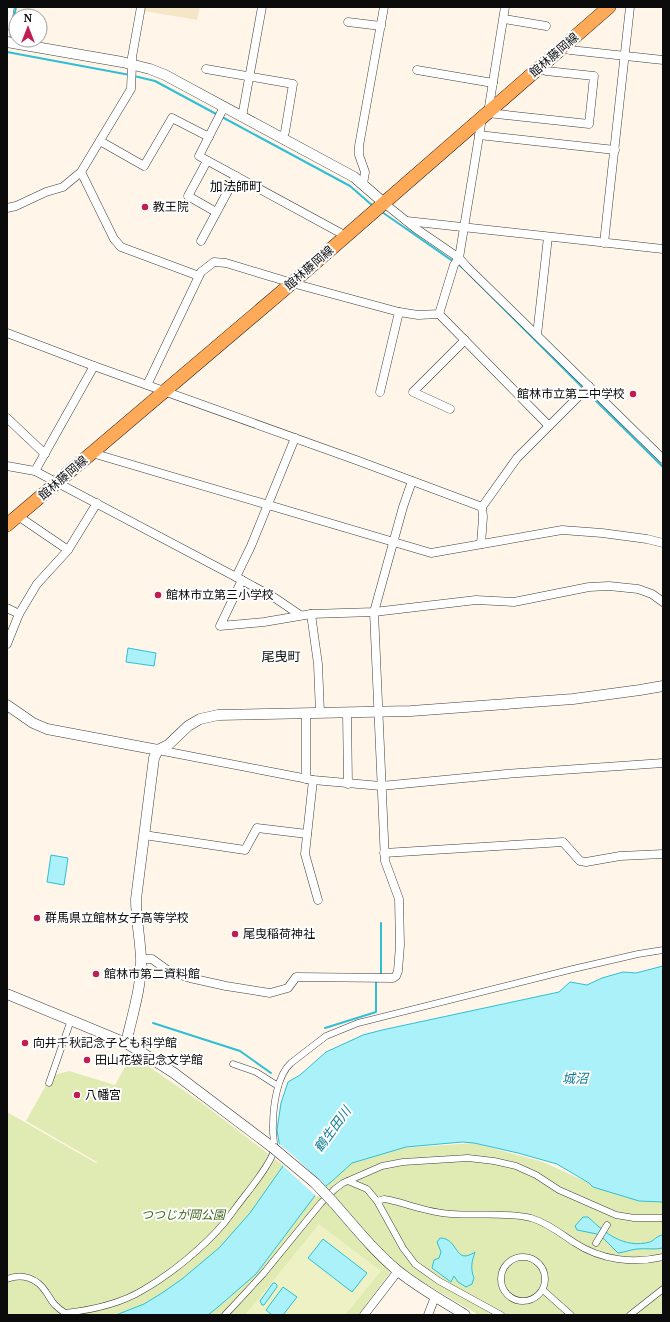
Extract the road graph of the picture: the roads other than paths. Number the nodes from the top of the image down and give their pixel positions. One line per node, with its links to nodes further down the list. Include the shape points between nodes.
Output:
1 (10, 7): 10 (street)
2 (141, 7): 17 (street)
3 (262, 7): 21 (street)
4 (384, 7): 11 (street)
5 (506, 7): 8 (street)
6 (609, 7): 14 (main road, 館林藤岡線)
7 (630, 7): 15 (street)
8 (504, 19): 12 (street); 22 (street)
9 (348, 22): 11 (street)
10 (7, 25)
11 (381, 26): 34 (street, via 359,146 359,155 365,172)
12 (546, 26)
13 (7, 42): 17 (street)
14 (562, 48): 15 (street); 18 (main road, 館林藤岡線)
15 (625, 56): 16 (street); 30 (street)
16 (663, 60)
17 (132, 64): 23 (street, via 165,75); 29 (street, via 131,88)
18 (540, 67): 24 (main road, 館林藤岡線); 24 (street, via 546,71 594,76 588,124)
19 (206, 69): 21 (street)
20 (417, 70): 22 (street)
21 (250, 76): 25 (street); 28 (street, via 294,84)
22 (493, 83): 24 (street)
23 (224, 107): 25 (street); 27 (street)
24 (485, 115): 26 (street); 35 (main road, 館林藤岡線)
25 (242, 117): 28 (street)
26 (479, 136): 30 (street); 39 (street)
27 (209, 137): 29 (street, via 172,118 144,166); 31 (street, via 199,156)
28 (282, 138): 34 (street)
29 (100, 141): 32 (street)
30 (615, 150): 43 (street)
31 (207, 161): 33 (street); 37 (street, via 188,196)
32 (81, 172): 36 (street, via 63,187); 46 (street, via 114,239 121,247)
33 (236, 176): 37 (street); 40 (street)
34 (363, 184): 35 (street)
35 (384, 203): 38 (street); 40 (main road, 館林藤岡線)
36 (7, 208)
37 (216, 212): 42 (street)
38 (406, 221): 39 (street); 45 (street)
39 (464, 227): 41 (street); 45 (street)
40 (346, 236): 47 (main road, 館林藤岡線)
41 (548, 237): 43 (street); 51 (street)
42 (201, 241)
43 (604, 243): 44 (street)
44 (663, 249)
45 (459, 258): 49 (street, via 454,265); 51 (street)
46 (199, 276): 47 (street, via 214,262 223,262); 54 (street)
47 (292, 283): 48 (street); 56 (main road, 館林藤岡線)
48 (399, 312): 49 (street, via 418,315); 57 (street)
49 (439, 314): 52 (street)
50 (7, 333): 53 (street)
51 (537, 335): 55 (street)
52 (464, 340): 58 (street, via 413,392); 60 (street)
53 (94, 366): 54 (street); 63 (street)
54 (148, 385): 56 (street)
55 (589, 386): 60 (street); 64 (street)
56 (164, 391): 61 (street); 62 (main road, 館林藤岡線)
57 (380, 392)
58 (450, 409)
59 (7, 418): 63 (street)
60 (549, 426): 71 (street, via 517,458)
61 (295, 438): 67 (street); 70 (street)
62 (92, 453): 68 (main road, 館林藤岡線); 70 (street)
63 (45, 454): 66 (street)
64 (663, 459)
65 (7, 466): 66 (street)
66 (35, 471): 68 (street)
67 (412, 481): 71 (street); 74 (street)
68 (57, 483): 69 (street); 72 (main road, 館林藤岡線)
69 (97, 504): 77 (street); 78 (street)
70 (268, 505): 74 (street); 78 (street)
71 (482, 507): 76 (street)
72 (18, 516): 73 (main road, 館林藤岡線); 77 (street)
73 (7, 525)
74 (394, 542): 76 (street, via 431,552); 81 (street)
75 (663, 543): 76 (street, via 602,533 562,530)
76 (481, 544)
77 (68, 550): 82 (street, via 37,584)
78 (239, 579): 84 (street); 84 (street, via 220,626 264,622)
79 (663, 602): 81 (street, via 652,594 638,589 608,586 588,587 514,602 476,600)
80 (7, 608): 82 (street)
81 (374, 612): 83 (street); 89 (street)
82 (20, 614): 85 (street)
83 (311, 614): 84 (street); 91 (street, via 318,664)
84 (300, 615)
85 (7, 644)
86 (663, 686): 89 (street, via 573,699)
87 (7, 705): 92 (street, via 33,723 47,729)
88 (347, 712): 89 (street); 91 (street); 95 (street)
89 (378, 712): 96 (street)
90 (306, 713): 91 (street); 92 (street, via 206,717 188,726 168,745); 94 (street)
91 (320, 713)
92 (158, 750): 94 (street); 98 (street, via 154,758)
93 (663, 763): 96 (street)
94 (310, 779): 95 (street); 97 (street)
95 (348, 784): 96 (street)
96 (381, 786): 99 (street)
97 (307, 834): 98 (street, via 257,828 245,850); 101 (street, via 305,854)
98 (144, 835): 103 (street, via 136,899)
99 (384, 852): 100 (street, via 563,842 580,861 586,862 620,856); 103 (street, via 399,899 400,945 398,971 393,978 296,977 288,988 270,993 190,978 170,972 152,959)
100 (663, 854)
101 (318, 900)
102 (663, 950): 109 (street, via 573,969 346,1027 326,1036 286,1067)
103 (141, 959): 106 (street, via 140,977)
104 (7, 994): 105 (street)
105 (71, 1020): 106 (street); 108 (street)
106 (126, 1044): 116 (street, bridge, via 174,1073 315,1183 368,1243)
107 (233, 1064): 109 (street, via 256,1072)
108 (49, 1083)
109 (278, 1086): 117 (street, via 273,1125 274,1151 266,1166 215,1233 159,1280 107,1305 65,1313 35,1281 22,1276)
110 (348, 1181): 111 (street, via 367,1189); 112 (street, via 382,1166 403,1162 468,1158 494,1161 516,1166 559,1190 616,1215); 121 (street, via 335,1189 321,1203 263,1274)
111 (377, 1201): 115 (street, via 390,1200 451,1214 530,1218 541,1221 584,1248 604,1256 629,1260); 125 (street, via 403,1248 415,1264 439,1281)
112 (663, 1218)
113 (607, 1225): 114 (street)
114 (596, 1243)
115 (663, 1257)
116 (398, 1271): 120 (street); 122 (street)
117 (7, 1279)
118 (663, 1289): 127 (street)
119 (543, 1290): 119 (street, via 546,1276 534,1260 519,1257 506,1265 502,1272 502,1287 512,1299 519,1302 533,1300); 126 (street)
120 (435, 1297): 123 (street); 124 (street)
121 (225, 1315)
122 (364, 1315)
123 (428, 1315)
124 (465, 1315)
125 (501, 1315)
126 (571, 1315)
127 (630, 1315)

